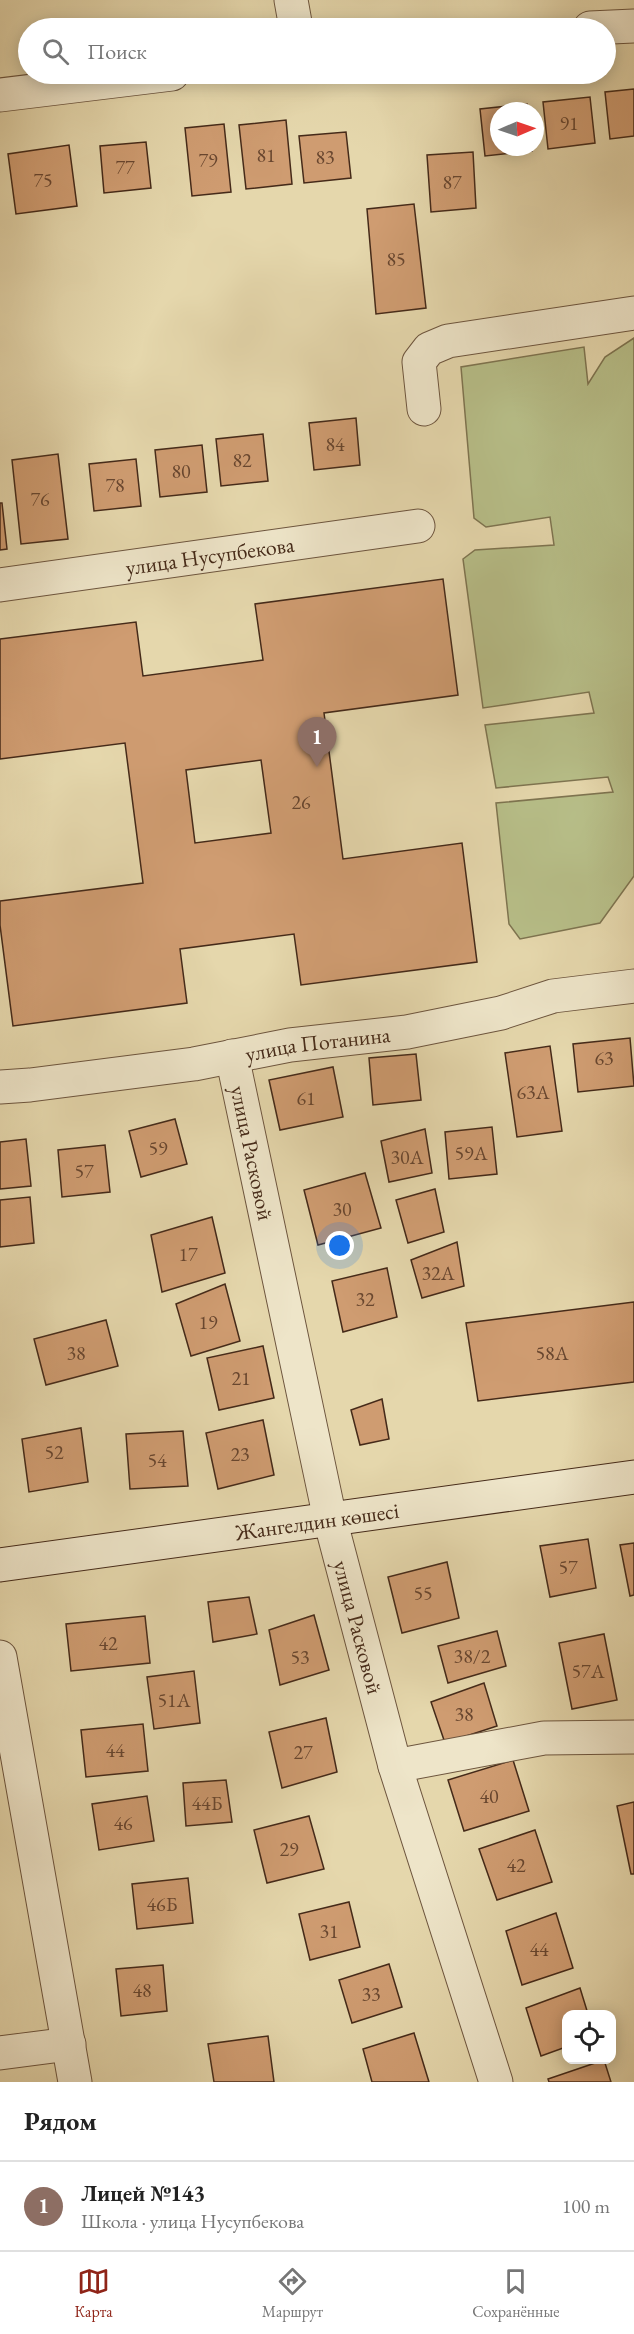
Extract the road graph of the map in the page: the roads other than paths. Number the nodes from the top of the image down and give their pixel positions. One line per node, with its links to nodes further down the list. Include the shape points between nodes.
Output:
1 (291, 0): 2 (street)
2 (294, 18)
3 (634, 26): 4 (street)
4 (616, 27)
5 (90, 84): 6 (street)
6 (0, 95)
7 (634, 313): 8 (street, via 448,341 429,349 419,363)
8 (424, 409)
9 (418, 526): 10 (street, улица Нусупбекова)
10 (0, 585)
11 (634, 986): 12 (street, улица Потанина, via 553,996 501,1013 407,1032 290,1045)
12 (232, 1056): 13 (street, улица Потанина); 15 (street, улица Расковой)
13 (0, 1087)
14 (634, 1477): 15 (street, Жангелдин көшесі)
15 (330, 1519): 16 (street, Жангелдин көшесі); 19 (street, улица Расковой)
16 (0, 1565)
17 (0, 1657): 20 (street)
18 (634, 1737): 19 (street, via 544,1738)
19 (395, 1766): 23 (street, улица Расковой)
20 (69, 2044): 21 (street); 22 (street)
21 (0, 2053)
22 (75, 2082)
23 (496, 2082)

